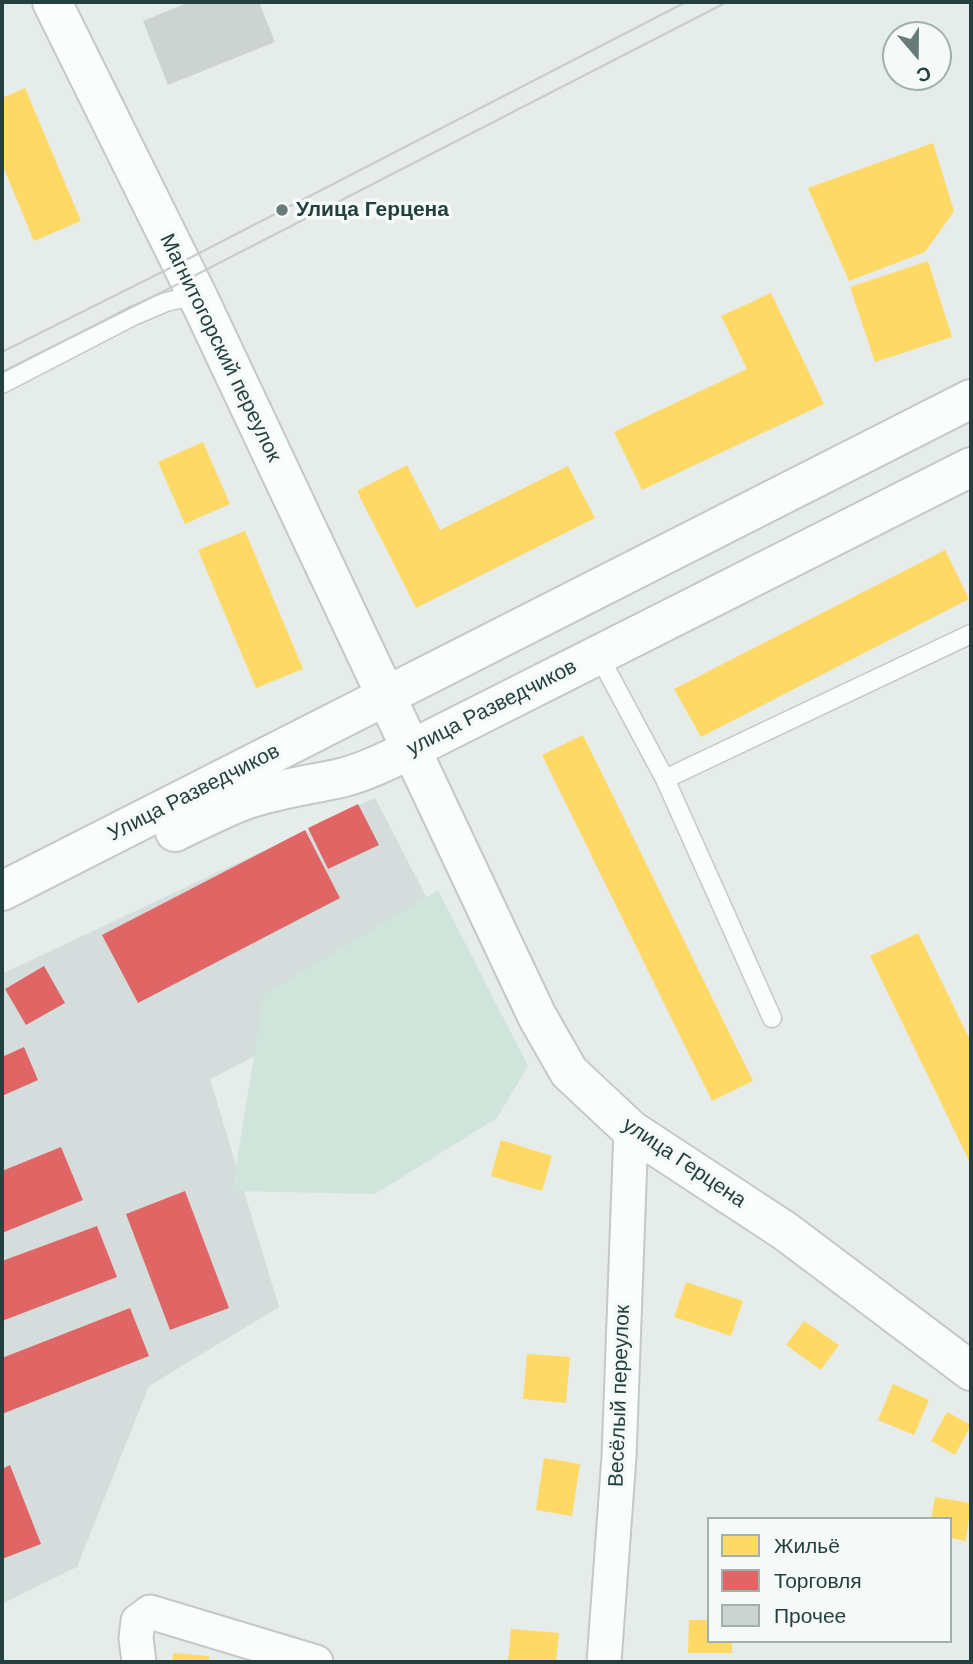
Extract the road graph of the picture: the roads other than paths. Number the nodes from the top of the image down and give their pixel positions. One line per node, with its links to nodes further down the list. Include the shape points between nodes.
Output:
1 (52, 2): 2 (main road, Магнитогорский переулок)
2 (197, 295): 3 (lane, via 133,316); 8 (main road, Магнитогорский переулок)
3 (2, 384)
4 (971, 399): 8 (main road)
5 (971, 467): 7 (main road, улица Разведчиков)
6 (971, 634): 10 (lane)
7 (598, 654): 9 (main road, улица Разведчиков); 10 (lane)
8 (386, 696): 9 (main road, улица Герцена); 11 (main road, Улица Разведчиков)
9 (412, 749): 12 (main road, улица Разведчиков, via 343,777 246,799); 14 (main road, улица Герцена, via 537,1016 569,1072)
10 (664, 779): 13 (lane)
11 (2, 891)
12 (2, 920)
13 (772, 1018)
14 (631, 1130): 15 (main road, улица Герцена, via 785,1231); 18 (street, Весёлый переулок, via 619,1457)
15 (971, 1371)
16 (139, 1662): 17 (street, via 138,1621 150,1612)
17 (316, 1662)
18 (604, 1662)

